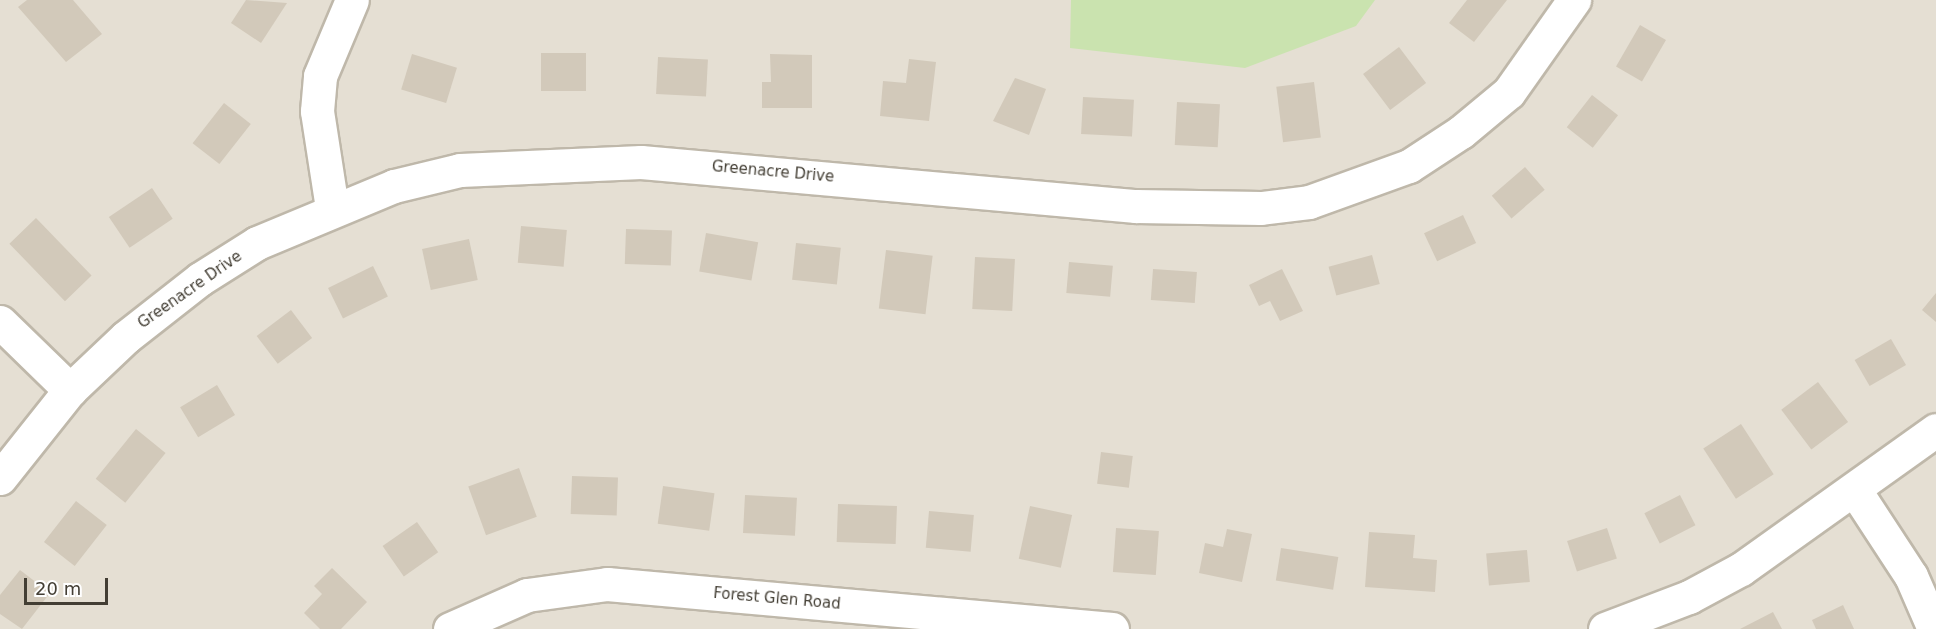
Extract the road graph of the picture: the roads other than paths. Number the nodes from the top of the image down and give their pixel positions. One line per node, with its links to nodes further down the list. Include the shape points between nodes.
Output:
1 (352, 0): 3 (street, via 320,76 317,111)
2 (1574, 0): 3 (street, Greenacre Drive, via 1509,92 1461,132 1409,166 1309,202 1261,208 1136,206 714,167 550,163 460,170)
3 (332, 208): 5 (street, Greenacre Drive, via 257,243 200,279 126,337)
4 (0, 322): 5 (street)
5 (70, 390): 7 (street, Greenacre Drive)
6 (1936, 430): 8 (street)
7 (0, 478)
8 (1856, 492): 11 (street, via 1689,597); 12 (street, via 1911,576)
9 (450, 629): 10 (street, Forest Glen Road, via 527,595 607,584)
10 (1112, 629)
11 (1605, 629)
12 (1934, 629)

